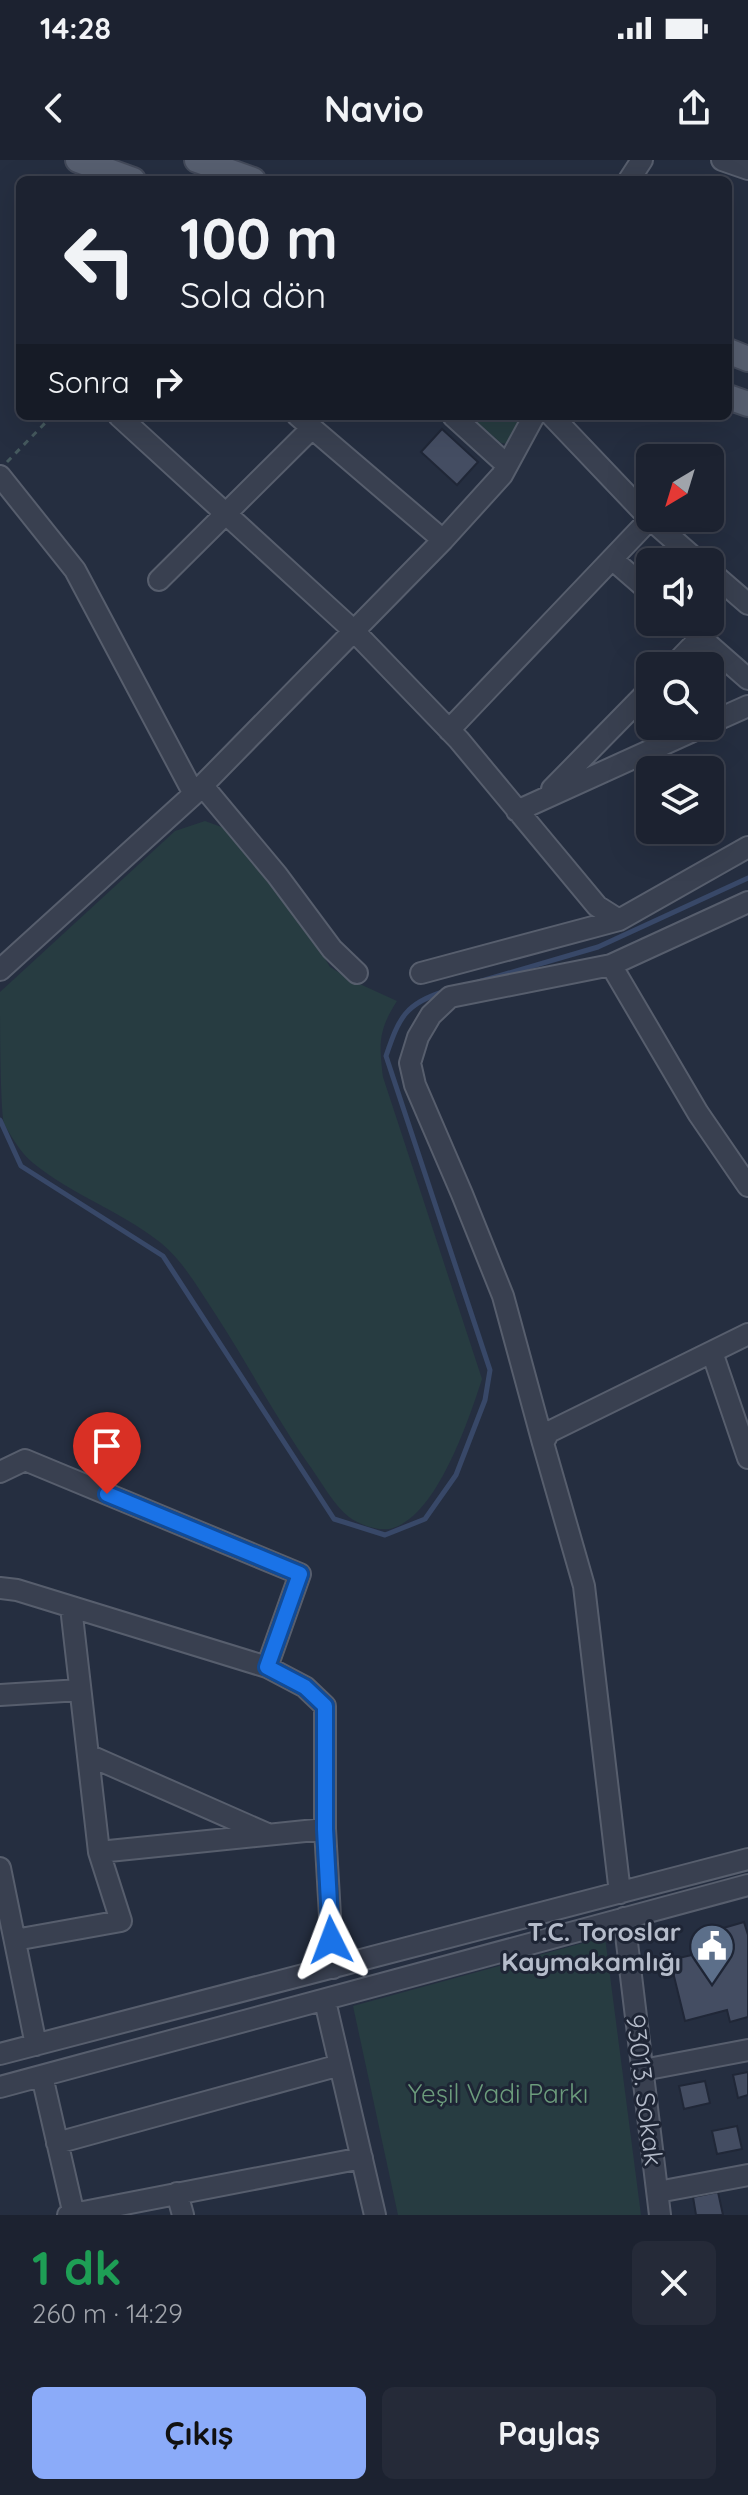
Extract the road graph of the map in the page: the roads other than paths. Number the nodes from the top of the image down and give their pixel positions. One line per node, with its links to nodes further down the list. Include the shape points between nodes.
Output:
1 (78, 160): 5 (main road)
2 (197, 160): 6 (main road)
3 (722, 160): 4 (street)
4 (748, 169)
5 (117, 176)
6 (242, 176)
7 (123, 420): 15 (street)
8 (457, 420): 12 (street)
9 (532, 420): 12 (street)
10 (556, 420): 14 (street)
11 (305, 422): 15 (street); 18 (street)
12 (507, 465): 18 (street)
13 (0, 476): 34 (street, via 75,570)
14 (636, 504)
15 (226, 514): 21 (street); 25 (street)
16 (638, 532): 20 (street)
17 (665, 532): 19 (street)
18 (443, 540): 25 (street)
19 (683, 548)
20 (612, 559): 22 (street); 32 (street)
21 (159, 580)
22 (636, 580)
23 (724, 583): 24 (street)
24 (748, 604)
25 (354, 631): 32 (street); 34 (street)
26 (701, 637): 27 (street); 28 (street)
27 (687, 652)
28 (748, 679)
29 (636, 703): 35 (street)
30 (748, 706): 31 (street)
31 (724, 717)
32 (449, 730): 36 (street)
33 (673, 740): 35 (street)
34 (198, 790): 41 (street); 42 (street)
35 (543, 799): 36 (street)
36 (517, 811): 39 (street, via 597,906)
37 (748, 847): 39 (street)
38 (748, 902): 40 (street)
39 (619, 920): 43 (street)
40 (611, 965): 44 (street, via 698,1113); 47 (street, via 450,997 431,1015 410,1063 503,1296)
41 (0, 970)
42 (357, 973)
43 (421, 973)
44 (748, 1186)
45 (748, 1334): 46 (street)
46 (712, 1352): 47 (street, via 549,1432); 48 (street)
47 (543, 1443): 62 (street, via 584,1586)
48 (748, 1458)
49 (0, 1472): 52 (street, via 25,1460 300,1574)
50 (0, 1588): 51 (street)
51 (71, 1607): 52 (street); 53 (street)
52 (267, 1667): 56 (street, via 305,1687 325,1706)
53 (80, 1690): 54 (street); 55 (street)
54 (0, 1695)
55 (88, 1755): 57 (street); 58 (street)
56 (325, 1829): 57 (street); 65 (street)
57 (268, 1834): 58 (street)
58 (99, 1852): 64 (street, via 121,1921)
59 (748, 1859): 62 (street)
60 (0, 1868): 64 (street)
61 (748, 1885): 63 (street)
62 (620, 1893): 65 (street)
63 (624, 1918): 66 (street); 71 (street, 93013. Sokak)
64 (9, 1932): 67 (street)
65 (333, 1968): 67 (street)
66 (325, 2001): 70 (street); 72 (street)
67 (36, 2045): 69 (street)
68 (748, 2050): 71 (street)
69 (0, 2054)
70 (340, 2065): 74 (street); 75 (street)
71 (643, 2070): 77 (street, 93013. Sokak)
72 (42, 2076): 73 (street); 74 (street)
73 (0, 2087)
74 (57, 2143): 79 (street)
75 (362, 2158): 78 (street); 81 (street)
76 (748, 2175): 77 (street)
77 (658, 2192): 82 (street, 93013. Sokak)
78 (177, 2193): 79 (street); 80 (street)
79 (71, 2215)
80 (183, 2215)
81 (375, 2215)
82 (660, 2215)

